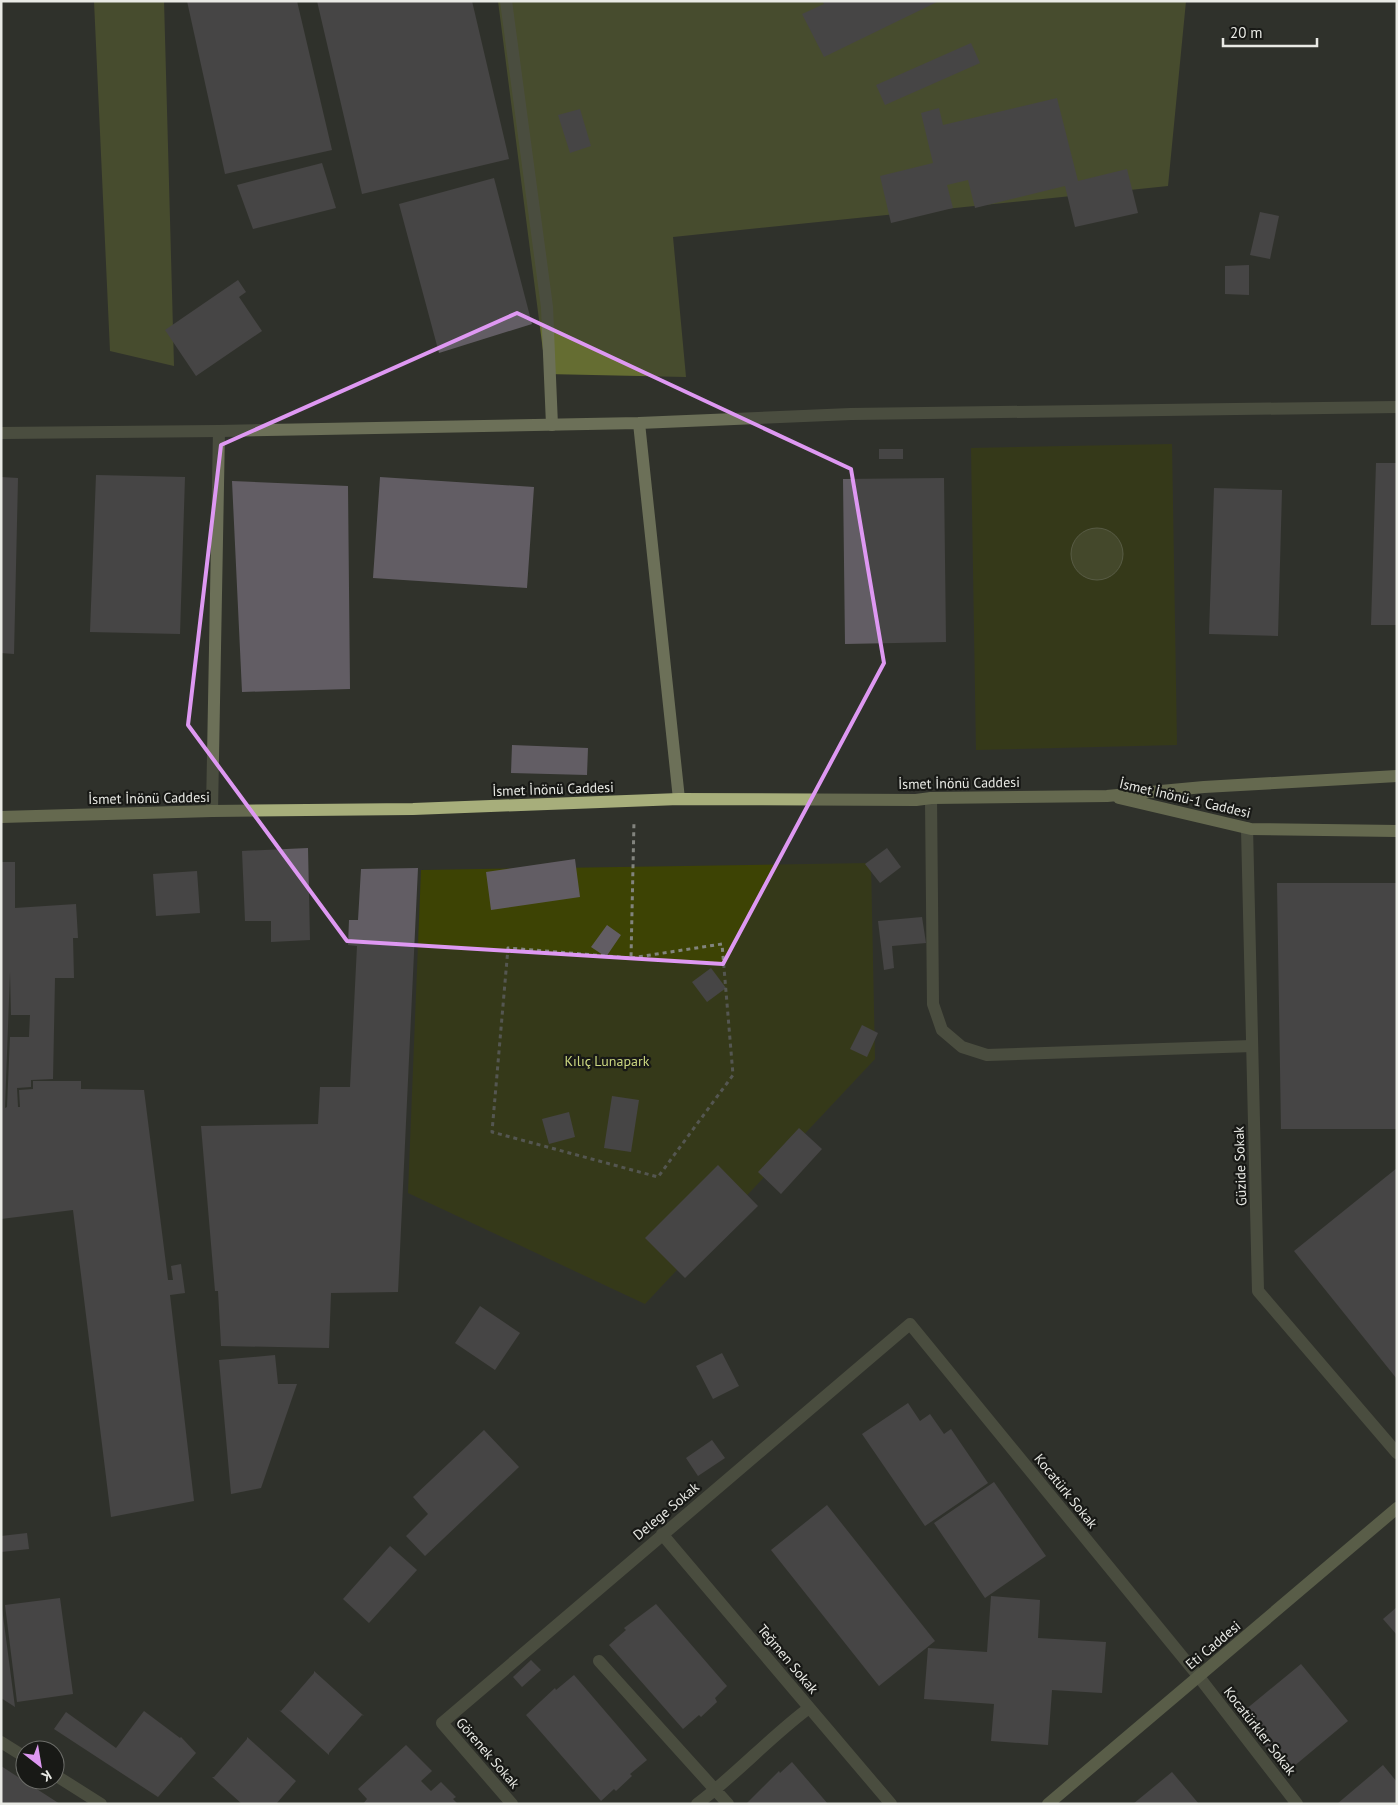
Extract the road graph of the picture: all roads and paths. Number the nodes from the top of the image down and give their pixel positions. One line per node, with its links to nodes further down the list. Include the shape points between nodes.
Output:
1 (506, 1): 4 (street, via 547,307)
2 (1397, 407): 3 (street, via 851,414)
3 (639, 424): 4 (street); 10 (street)
4 (552, 425): 5 (street)
5 (219, 431): 6 (street); 12 (street)
6 (1, 433)
7 (1397, 776): 8 (main road, İsmet İnönü-1 Caddesi)
8 (1107, 796): 9 (main road, İsmet İnönü Caddesi); 14 (main road, İsmet İnönü-1 Caddesi)
9 (931, 798): 10 (main road, İsmet İnönü Caddesi); 17 (street, via 933,1004 942,1030 962,1047 987,1055)
10 (680, 799): 11 (main road, İsmet İnönü Caddesi)
11 (634, 801): 12 (main road, İsmet İnönü Caddesi, via 413,809); 16 (path)
12 (212, 811): 13 (main road, İsmet İnönü Caddesi)
13 (1, 817)
14 (1246, 828): 15 (main road, İsmet İnönü-1 Caddesi); 17 (street, Güzide Sokak)
15 (1397, 830)
16 (631, 958): 16 (path, via 508,948 492,1132 658,1177 734,1076 722,944)
17 (1252, 1046): 19 (street, Güzide Sokak, via 1258,1291)
18 (910, 1324): 21 (street, Delege Sokak); 23 (street, Kocatürk Sokak)
19 (1397, 1453)
20 (1397, 1508): 23 (main road, Eti Caddesi)
21 (662, 1534): 24 (street, Teğmen Sokak); 25 (street, Delege Sokak)
22 (599, 1661): 29 (street)
23 (1199, 1678): 35 (main road, Eti Caddesi); 36 (street, Kocatürkler Sokak)
24 (809, 1708): 29 (street); 34 (street, Teğmen Sokak)
25 (442, 1722): 31 (street, Görenek Sokak)
26 (1, 1742): 27 (street)
27 (15, 1751)
28 (65, 1781): 30 (street)
29 (716, 1790): 32 (street); 33 (street)
30 (101, 1804)
31 (512, 1804)
32 (697, 1804)
33 (728, 1804)
34 (891, 1804)
35 (1048, 1804)
36 (1297, 1804)

